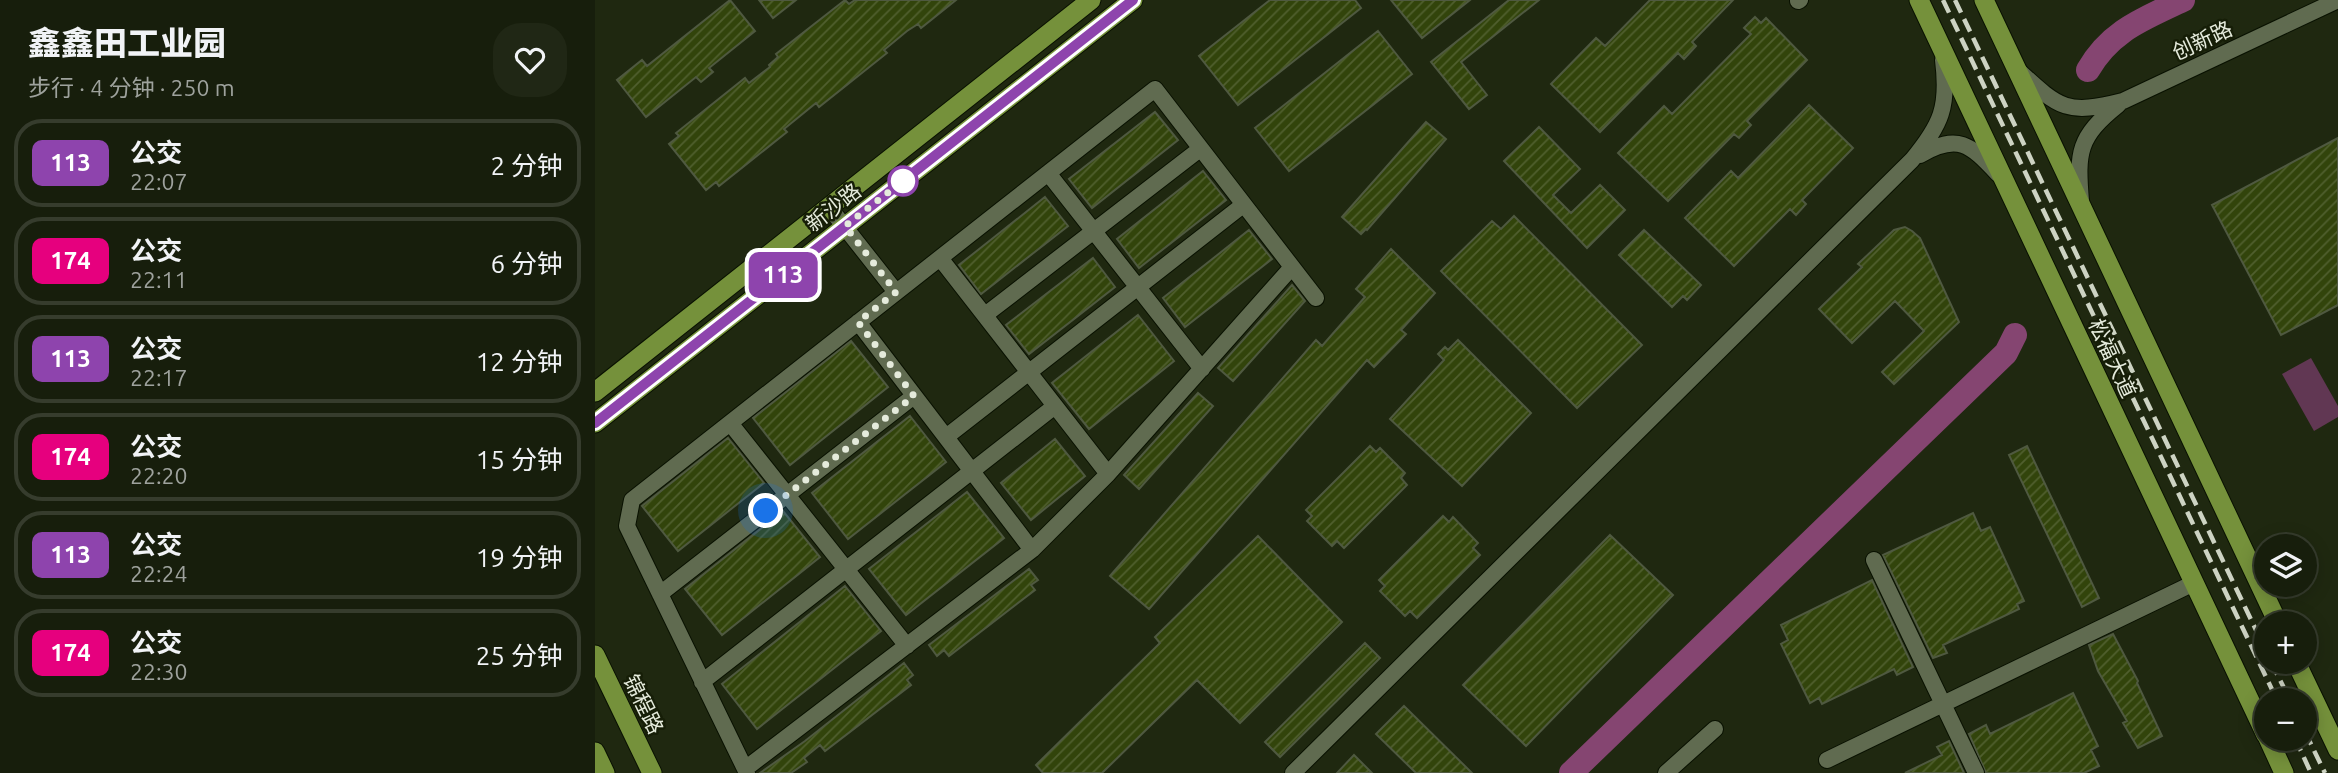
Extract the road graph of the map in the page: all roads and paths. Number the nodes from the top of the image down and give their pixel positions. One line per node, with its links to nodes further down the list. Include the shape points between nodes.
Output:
1 (1091, 0): 15 (main road, 新沙路)
2 (1133, 0): 16 (main road, 新沙路)
3 (1919, 0): 6 (main road, 松福大道)
4 (1984, 0): 7 (main road, 松福大道)
5 (2338, 0): 8 (street, 创新路)
6 (1942, 49): 10 (street, via 1946,81 1942,117); 12 (main road, 松福大道)
7 (2018, 70): 8 (street, 创新路, via 2062,105 2091,109); 14 (main road, 松福大道)
8 (2123, 101): 14 (street, 创新路, via 2097,121 2080,153)
9 (1200, 149): 11 (street, via 1155,89); 13 (street); 17 (street)
10 (1912, 160): 12 (street, via 1936,146 1961,143 1971,147); 56 (street)
11 (1048, 173): 17 (street); 18 (street)
12 (2005, 182): 39 (main road, 松福大道)
13 (1243, 205): 19 (street); 20 (street)
14 (2081, 206): 41 (main road, 松福大道)
15 (829, 207): 16 (street); 27 (main road, 新沙路)
16 (845, 226): 21 (street); 30 (main road, 新沙路)
17 (1093, 232): 20 (street); 23 (street)
18 (940, 258): 21 (street); 23 (street)
19 (1291, 268): 22 (street); 25 (street)
20 (1137, 288): 25 (street); 26 (street)
21 (896, 292): 24 (street)
22 (1316, 298)
23 (985, 315): 26 (street)
24 (858, 322): 28 (street); 31 (street)
25 (1202, 369): 34 (street)
26 (1029, 372): 29 (street); 32 (street)
27 (599, 388)
28 (914, 396): 32 (street); 35 (street)
29 (1055, 406): 33 (street); 34 (street)
30 (595, 423)
31 (730, 423): 35 (street); 40 (street, via 632,500 627,526)
32 (946, 437): 33 (street)
33 (972, 471): 36 (street); 38 (street)
34 (1108, 474): 36 (street)
35 (787, 495): 38 (street); 40 (street)
36 (1032, 550): 42 (street)
37 (1874, 560): 46 (street)
38 (846, 569): 42 (street); 45 (street)
39 (2194, 583): 46 (street); 47 (main road, 松福大道)
40 (660, 594): 45 (street)
41 (2272, 611)
42 (907, 646): 53 (street)
43 (595, 655): 55 (main road, 锦程路)
44 (2302, 674): 49 (main road)
45 (702, 682): 53 (street)
46 (1943, 704): 52 (street); 58 (street)
47 (2254, 710)
48 (1715, 729): 57 (street)
49 (2335, 737)
50 (2274, 751): 59 (main road, 松福大道)
51 (595, 752): 54 (main road)
52 (1827, 760)
53 (746, 771)
54 (605, 773)
55 (652, 773)
56 (1293, 773)
57 (1666, 773)
58 (1976, 773)
59 (2284, 773)

